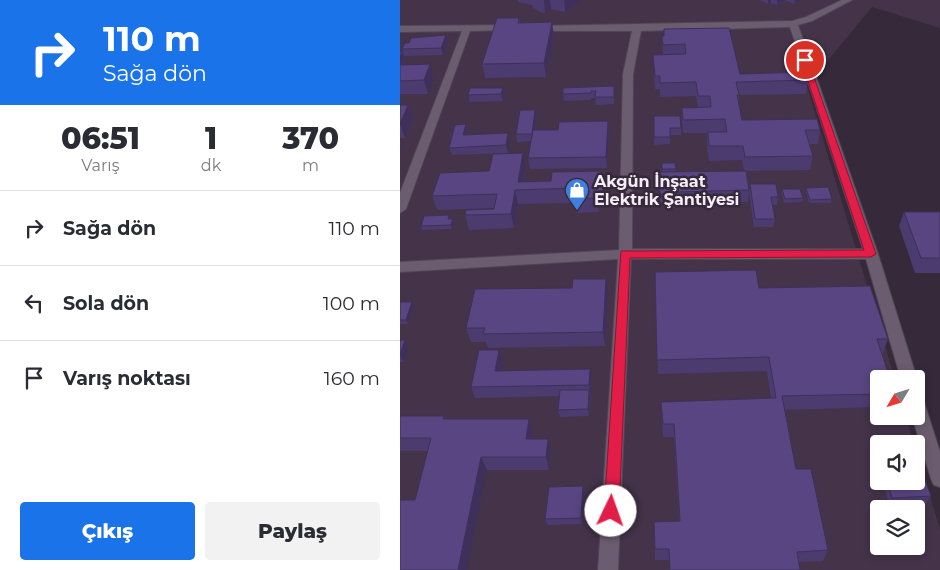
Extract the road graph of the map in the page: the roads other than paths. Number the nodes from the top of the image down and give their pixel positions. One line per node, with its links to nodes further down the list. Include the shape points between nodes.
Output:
1 (848, 0): 2 (street)
2 (793, 24): 4 (street); 8 (street)
3 (467, 28): 4 (street); 5 (street); 6 (street)
4 (637, 28): 7 (street, via 628,74)
5 (400, 29)
6 (400, 209)
7 (625, 254): 8 (street); 9 (street); 13 (street)
8 (871, 254): 10 (street)
9 (400, 266)
10 (906, 370)
11 (923, 425): 12 (street)
12 (940, 479)
13 (608, 570)

